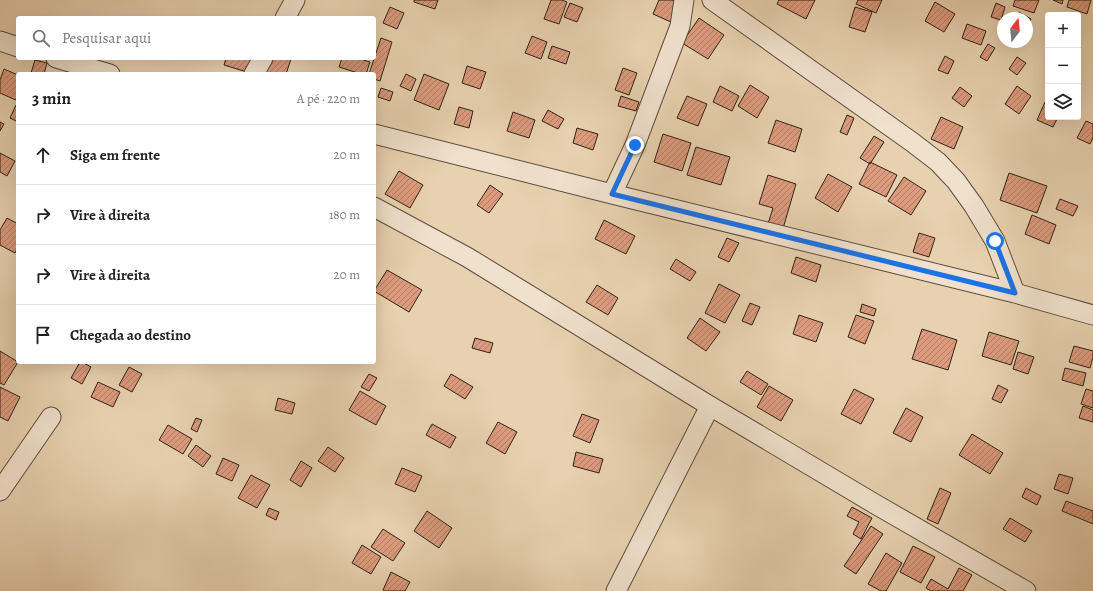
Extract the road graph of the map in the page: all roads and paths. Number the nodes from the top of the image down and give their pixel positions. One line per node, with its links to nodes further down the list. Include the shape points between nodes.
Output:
1 (295, 0): 4 (street)
2 (684, 0): 12 (street, via 680,26 635,145)
3 (712, 0): 14 (street, via 938,162 956,181 995,241)
4 (286, 16)
5 (0, 41): 6 (street)
6 (16, 46)
7 (63, 60): 9 (street)
8 (262, 60): 10 (street)
9 (103, 72)
10 (255, 72)
11 (376, 135): 12 (street)
12 (612, 194): 14 (street)
13 (376, 208): 16 (street, via 467,257)
14 (1015, 293): 15 (street)
15 (1093, 315)
16 (710, 406): 19 (street); 20 (street)
17 (51, 417): 18 (street)
18 (0, 491)
19 (616, 591)
20 (1026, 591)

